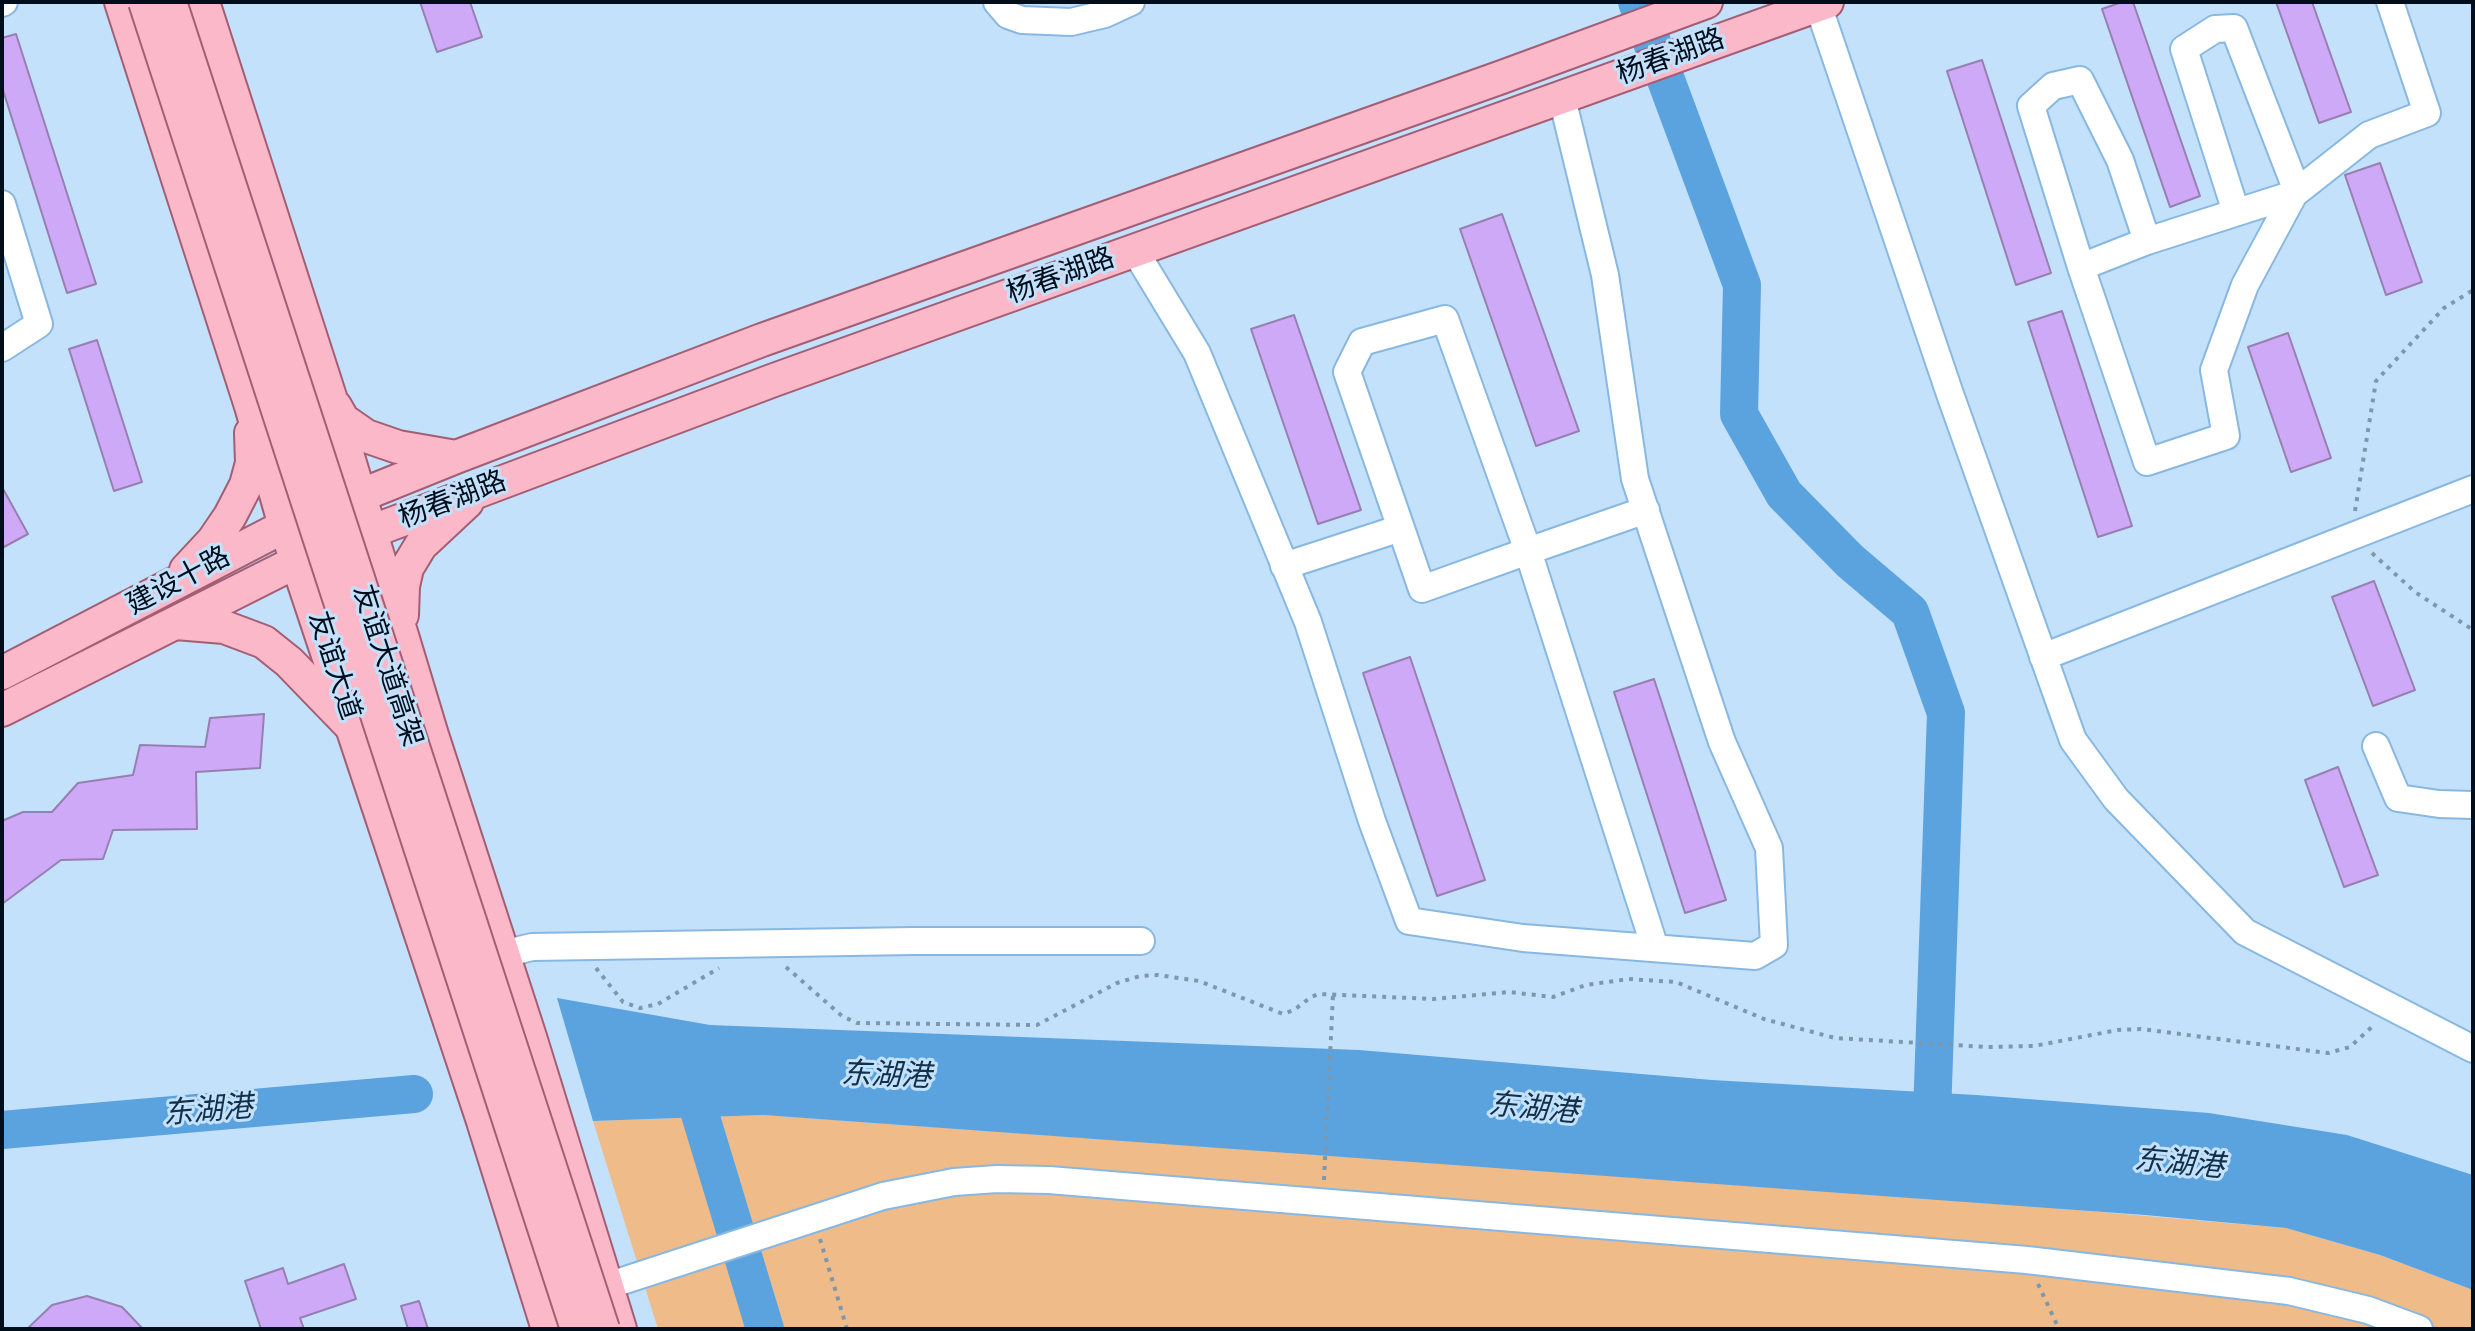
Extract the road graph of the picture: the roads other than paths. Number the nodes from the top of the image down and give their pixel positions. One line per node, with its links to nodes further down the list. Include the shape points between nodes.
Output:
1 (121, 2): 19 (main road, 友谊大道)
2 (145, 2): 46 (main road, 友谊大道高架, bridge)
3 (170, 2): 47 (main road, 友谊大道高架, bridge)
4 (203, 2): 18 (main road)
5 (997, 2): 6 (street, via 1008,15 1022,20 1071,22)
6 (1131, 2)
7 (1706, 2): 20 (main road, 杨春湖路, via 777,335)
8 (2390, 2): 11 (street, via 2427,113 2369,135)
9 (1821, 3): 10 (main road, 杨春湖路); 33 (street)
10 (1574, 93): 15 (main road, 杨春湖路); 24 (street, via 1635,479)
11 (2295, 192): 13 (street); 13 (street, via 2234,28 2215,29 2184,49); 16 (street, via 2245,285 2214,370 2226,436 2147,462)
12 (2, 204): 17 (street, via 39,324)
13 (2236, 212): 14 (street)
14 (2147, 241): 16 (street); 16 (street, via 2120,160 2080,80 2053,86 2031,106)
15 (1135, 251): 22 (main road, 杨春湖路); 30 (street, via 1197,353)
16 (2081, 267)
17 (2, 348)
18 (330, 397): 20 (main road, via 343,420 366,436); 23 (main road)
19 (251, 406): 25 (main road, 友谊大道); 31 (main road, via 252,463 246,485 213,541)
20 (456, 457): 23 (main road, 杨春湖路)
21 (2473, 489): 33 (street)
22 (479, 491): 27 (main road, 杨春湖路); 37 (main road, via 421,545 403,586 402,614)
23 (359, 496): 25 (main road, 建设十路); 27 (main road)
24 (1646, 510): 28 (street); 41 (street, via 1722,742 1769,848 1774,945 1755,956)
25 (285, 526): 29 (main road, 友谊大道); 31 (main road, 建设十路)
26 (1401, 528): 28 (street, via 1422,589); 28 (street, via 1347,372 1362,342 1445,319); 30 (street)
27 (370, 532): 29 (main road, 杨春湖路); 37 (main road)
28 (1528, 551): 41 (street)
29 (298, 561): 32 (main road, 建设十路); 36 (main road, 友谊大道)
30 (1284, 566): 41 (street, via 1308,622 1409,921 1523,938)
31 (172, 586): 34 (main road, 建设十路)
32 (172, 623): 35 (main road, 建设十路); 36 (main road, via 224,627 264,642)
33 (2043, 657): 43 (street, via 2073,740 2107,787 2245,932)
34 (2, 673)
35 (4, 702)
36 (355, 731): 45 (main road, 友谊大道)
37 (432, 735): 42 (main road)
38 (2376, 746): 39 (street, via 2398,798)
39 (2473, 805)
40 (1141, 941): 42 (street, via 532,947)
41 (1655, 948)
42 (503, 954): 44 (main road)
43 (2473, 1049)
44 (607, 1286): 48 (main road); 49 (street, via 883,1196 954,1182 1049,1180 2027,1260 2289,1291)
45 (548, 1329)
46 (577, 1329)
47 (603, 1329)
48 (620, 1329)
49 (2419, 1329)

